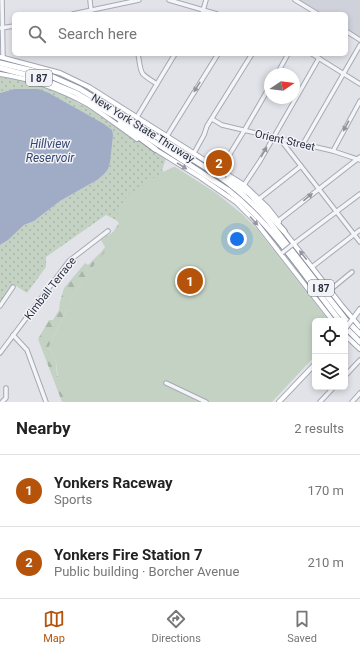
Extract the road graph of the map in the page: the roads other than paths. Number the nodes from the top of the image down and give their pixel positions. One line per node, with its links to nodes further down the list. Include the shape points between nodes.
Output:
1 (2, 0): 12 (street)
2 (90, 0): 7 (street)
3 (139, 0): 7 (street)
4 (169, 0): 9 (street)
5 (206, 0): 9 (street)
6 (295, 0): 10 (street)
7 (91, 10): 8 (street)
8 (82, 12)
9 (202, 12)
10 (313, 12)
11 (12, 26): 12 (street)
12 (1, 28): 22 (street)
13 (348, 33): 14 (street)
14 (360, 40)
15 (360, 45): 28 (street)
16 (138, 56): 29 (street, via 143,75)
17 (174, 56): 29 (street)
18 (217, 56): 37 (street, one-way to 37)
19 (251, 56): 35 (street)
20 (287, 56): 26 (street)
21 (316, 56): 23 (street)
22 (1, 57): 34 (main road, via 74,79)
23 (319, 58): 28 (street); 38 (street)
24 (0, 63): 46 (highway, New York State Thruway / I 87, via 46,74 80,88)
25 (0, 68): 33 (highway, New York State Thruway / I 87, via 60,85)
26 (280, 68)
27 (0, 74): 41 (main road, via 40,83 74,97)
28 (343, 74): 30 (street); 40 (street)
29 (157, 84): 34 (street)
30 (360, 84)
31 (264, 96): 36 (street)
32 (360, 101): 42 (street, one-way to 42)
33 (113, 115): 41 (highway, via 117,121); 67 (highway, New York State Thruway / I 87, via 217,182 243,202 268,228)
34 (137, 117): 37 (main road)
35 (212, 119): 36 (street, Orient Street, via 222,125); 43 (street)
36 (244, 131): 38 (street, Orient Street); 46 (street)
37 (167, 136): 43 (main road)
38 (273, 137): 39 (street, Orient Street); 47 (street, one-way to 38)
39 (280, 139): 40 (street, Orient Street); 45 (street)
40 (303, 144): 42 (street, Orient Street)
41 (155, 149): 59 (main road, one-way to 59, via 236,202)
42 (333, 151): 44 (street, Orient Street)
43 (194, 153): 46 (main road)
44 (359, 159): 48 (street)
45 (301, 166): 48 (street); 50 (street)
46 (218, 172): 47 (main road); 55 (highway, via 250,194); 72 (highway, New York State Thruway / I 87, via 264,216)
47 (244, 185): 50 (main road)
48 (319, 188): 51 (street); 52 (street, one-way to 48)
49 (360, 194): 51 (street)
50 (259, 199): 52 (main road)
51 (337, 212): 56 (street); 58 (street)
52 (278, 221): 55 (main road)
53 (360, 230): 56 (street)
54 (108, 231): 73 (street, Kimball Terrace, via 69,261)
55 (284, 231): 58 (main road)
56 (354, 235): 57 (street); 60 (street)
57 (360, 242)
58 (293, 245): 59 (street, bridge); 60 (main road, one-way to 58)
59 (282, 253): 66 (main road)
60 (312, 267): 63 (main road)
61 (352, 272): 63 (street)
62 (13, 287): 64 (street)
63 (330, 290): 68 (main road)
64 (0, 306)
65 (360, 309): 68 (main road)
66 (331, 318)
67 (338, 318)
68 (352, 320): 69 (main road, bridge); 70 (main road)
69 (348, 325)
70 (360, 327)
71 (348, 331): 75 (highway)
72 (360, 334)
73 (13, 335): 77 (street, Kimball Terrace); 86 (street, via 27,350)
74 (348, 338): 76 (main road)
75 (360, 342)
76 (360, 349)
77 (0, 353)
78 (360, 360): 80 (street)
79 (312, 367): 88 (main road)
80 (348, 373)
81 (166, 382): 87 (street)
82 (6, 388): 85 (street, via 6,398)
83 (331, 390): 89 (street)
84 (360, 394): 90 (street)
85 (2, 402)
86 (46, 402)
87 (206, 402)
88 (279, 402)
89 (320, 402)
90 (352, 402)

